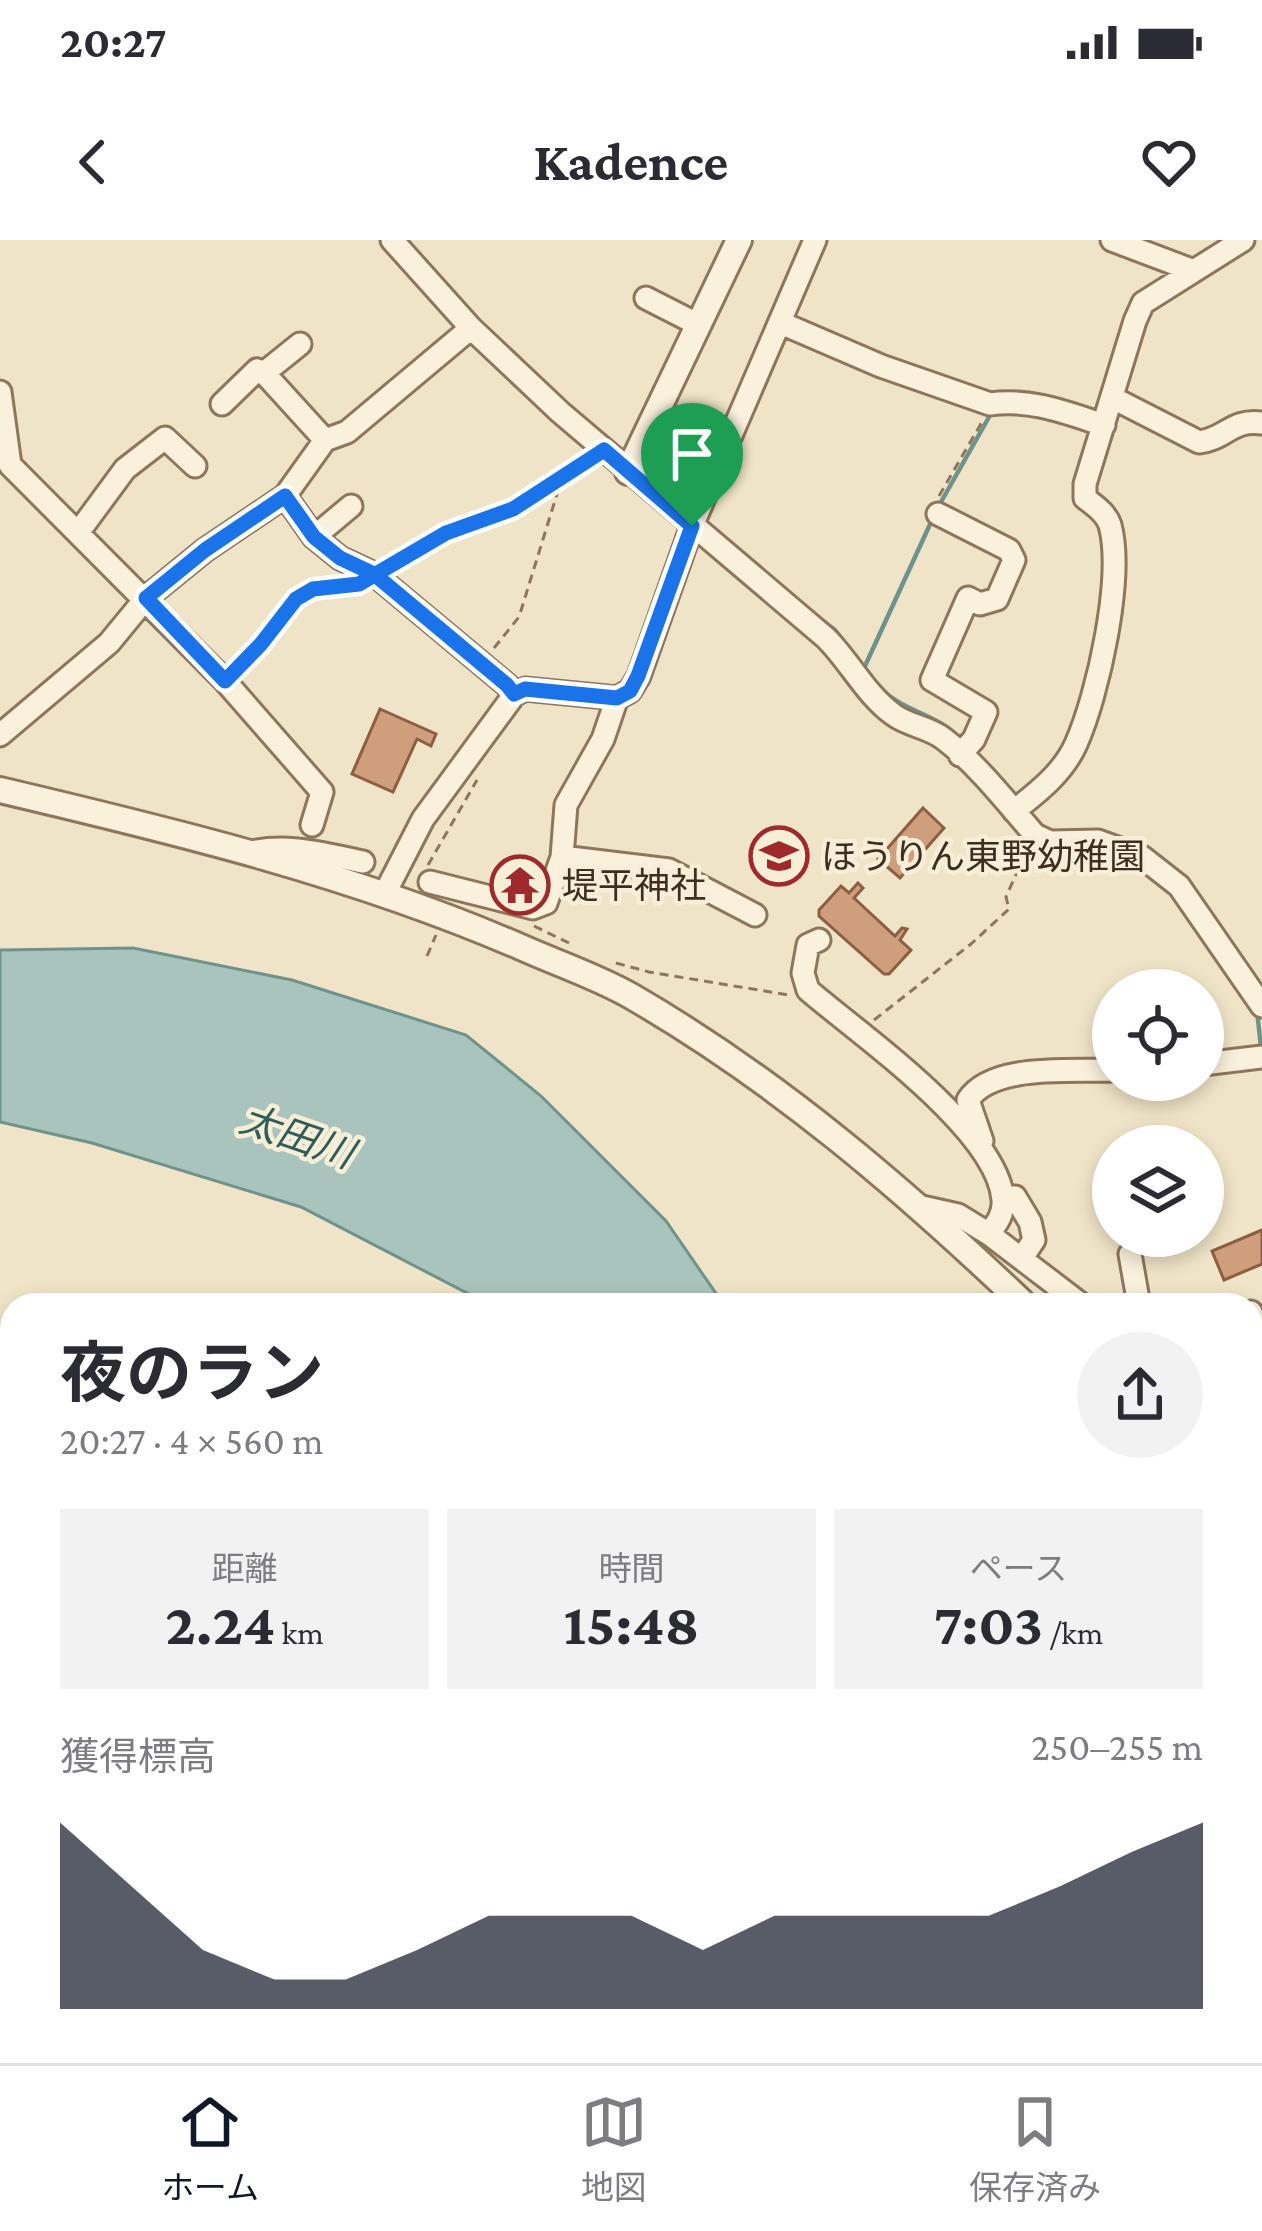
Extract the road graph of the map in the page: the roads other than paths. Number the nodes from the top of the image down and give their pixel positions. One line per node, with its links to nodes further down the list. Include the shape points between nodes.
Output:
1 (392, 240): 10 (street)
2 (739, 240): 9 (street)
3 (815, 240): 8 (street)
4 (1112, 240): 6 (street)
5 (1243, 240): 6 (street)
6 (1195, 271): 14 (street, via 1143,303)
7 (646, 298): 9 (street)
8 (781, 323): 17 (street, via 990,404 1050,407); 25 (street)
9 (697, 324): 21 (street)
10 (470, 328): 18 (street, via 347,432); 21 (street)
11 (301, 344): 12 (street)
12 (264, 373): 15 (street, via 257,370); 18 (street)
13 (0, 392): 20 (street)
14 (1113, 398): 16 (street, via 1199,442 1233,425); 17 (street)
15 (222, 404)
16 (1262, 423)
17 (1104, 425): 34 (street, via 1084,484 1085,498 1109,521 1111,612 1076,745 1048,785)
18 (326, 440): 22 (street)
19 (195, 466): 26 (street, via 165,438 125,469)
20 (5, 468): 26 (street)
21 (628, 472): 25 (street)
22 (285, 496): 27 (street); 28 (street)
23 (351, 506): 27 (street)
24 (935, 512): 32 (street, via 1014,560 997,599 968,598 932,680 986,712)
25 (692, 526): 30 (street, via 638,676); 32 (street, via 826,638 896,717 929,729)
26 (80, 530): 28 (street)
27 (314, 537): 29 (street, via 374,574)
28 (146, 598): 31 (street, via 110,643); 35 (street, via 322,792)
29 (514, 694): 30 (street); 40 (street, via 422,819)
30 (617, 698): 37 (street, via 566,805)
31 (0, 735)
32 (960, 755): 34 (street)
33 (0, 790): 36 (street)
34 (1014, 811): 45 (street, via 1050,842 1098,841 1142,856 1178,886)
35 (312, 826)
36 (247, 853): 38 (street, via 294,849); 40 (street)
37 (562, 857): 41 (street, via 546,903 533,908); 43 (street, via 669,870)
38 (363, 862)
39 (430, 882): 41 (street)
40 (385, 893): 51 (street, via 627,993 765,1080)
41 (466, 893): 42 (street)
42 (489, 905)
43 (755, 915)
44 (819, 940): 49 (street, via 808,945 808,990 923,1086)
45 (1261, 999)
46 (1262, 1057): 47 (street)
47 (1224, 1062)
48 (1092, 1071): 49 (street, via 1006,1074 974,1090 968,1100)
49 (987, 1158): 50 (street)
50 (1004, 1197): 52 (street); 54 (street, via 1015,1197 1030,1222 1034,1240)
51 (922, 1207): 52 (street, via 958,1215); 55 (street)
52 (989, 1234): 54 (street)
53 (1130, 1257): 57 (street)
54 (1022, 1258): 56 (street)
55 (1012, 1293)
56 (1067, 1293)
57 (1136, 1293)

